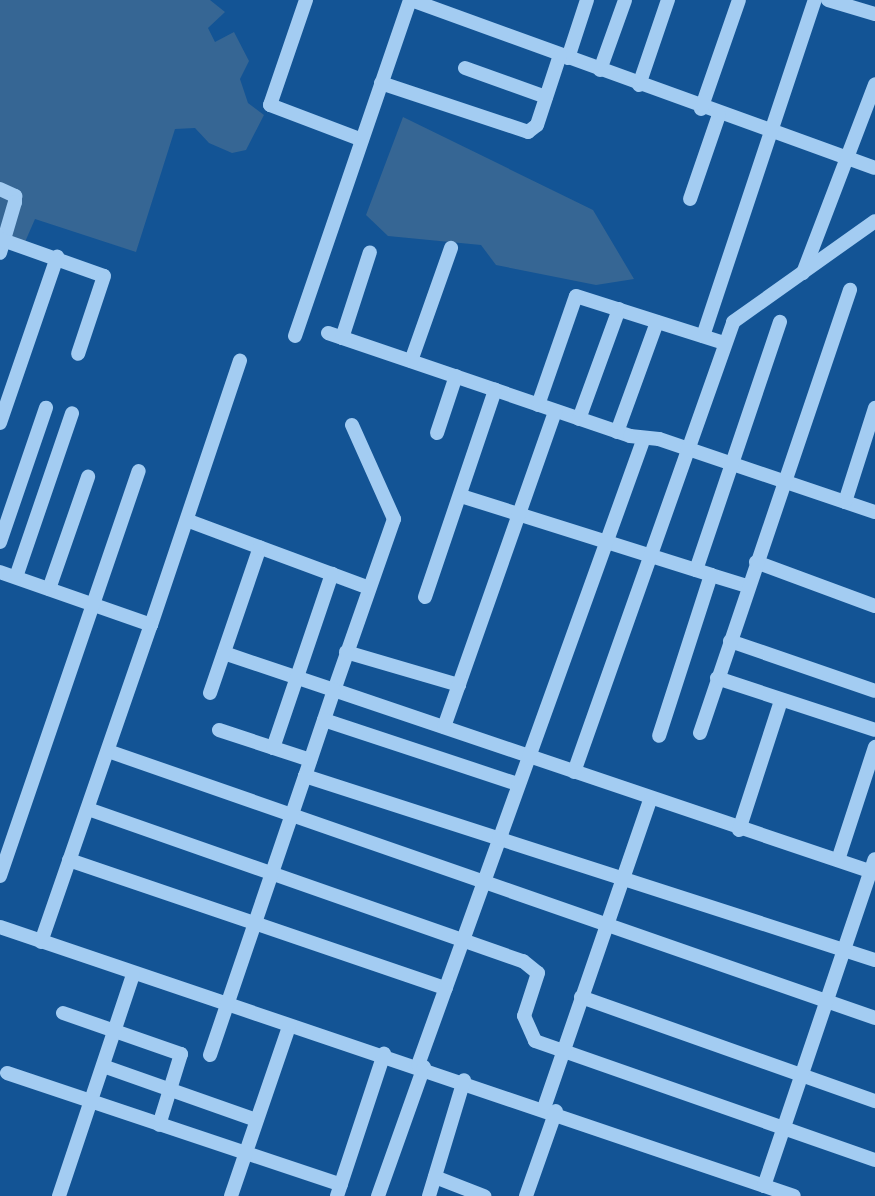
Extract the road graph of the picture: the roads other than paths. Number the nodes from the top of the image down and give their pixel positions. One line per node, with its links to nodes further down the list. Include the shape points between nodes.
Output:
1 (306, 0): 20 (street, via 270,105)
2 (411, 0): 10 (street); 13 (street)
3 (587, 0): 10 (street)
4 (625, 0): 12 (street)
5 (668, 0): 15 (street)
6 (739, 0): 17 (street)
7 (815, 0): 19 (street)
8 (828, 0): 9 (street)
9 (875, 14)
10 (564, 56): 12 (street); 16 (street)
11 (465, 68): 16 (street)
12 (600, 70): 15 (street)
13 (381, 83): 16 (street, via 528,132 537,125); 20 (street)
14 (875, 84): 21 (street)
15 (639, 85): 17 (street)
16 (546, 97)
17 (701, 109): 18 (street)
18 (719, 115): 19 (street); 24 (street)
19 (772, 134): 21 (street); 36 (street)
20 (362, 140): 35 (street)
21 (845, 159): 22 (street); 30 (street)
22 (875, 168)
23 (0, 189): 26 (street, via 15,196)
24 (690, 199)
25 (875, 221): 30 (street)
26 (1, 244): 29 (street)
27 (451, 248): 40 (street)
28 (370, 252): 40 (street, via 335,336)
29 (57, 257): 38 (street, via 104,276); 49 (street)
30 (803, 273): 37 (street, via 733,322)
31 (850, 290): 58 (street)
32 (619, 309): 33 (street); 43 (street, via 576,296); 48 (street)
33 (657, 322): 36 (street); 51 (street)
34 (780, 322): 55 (street)
35 (295, 336)
36 (703, 336): 37 (street)
37 (724, 343): 54 (street)
38 (78, 354)
39 (240, 361): 63 (street)
40 (411, 361): 41 (street)
41 (456, 376): 42 (street); 52 (street)
42 (495, 390): 43 (street); 59 (street)
43 (538, 405): 46 (street)
44 (46, 408): 64 (street)
45 (875, 408): 60 (street)
46 (555, 411): 48 (street); 62 (street)
47 (72, 413): 72 (street)
48 (579, 419): 51 (street)
49 (0, 423)
50 (352, 425): 74 (street, via 394,519)
51 (617, 432): 53 (street)
52 (437, 433)
53 (644, 438): 54 (street); 65 (street)
54 (688, 448): 55 (street); 67 (street)
55 (732, 463): 58 (street); 70 (street)
56 (139, 471): 77 (street)
57 (88, 477): 75 (street)
58 (783, 481): 60 (street); 68 (street)
59 (461, 496): 62 (street); 76 (street)
60 (845, 502): 61 (street)
61 (875, 512)
62 (518, 516): 65 (street); 85 (street)
63 (189, 521): 66 (street); 79 (street)
64 (0, 542)
65 (607, 544): 67 (street); 99 (street)
66 (260, 547): 71 (street); 82 (street)
67 (649, 556): 70 (street); 101 (street)
68 (756, 562): 73 (street); 78 (street)
69 (0, 572): 72 (street)
70 (704, 573): 73 (street); 95 (street)
71 (332, 574): 74 (street); 83 (street)
72 (16, 577): 75 (street)
73 (747, 586): 80 (street)
74 (369, 588): 81 (street)
75 (49, 589): 77 (street)
76 (425, 597)
77 (94, 604): 79 (street); 113 (street)
78 (875, 606)
79 (151, 625): 98 (street)
80 (730, 641): 84 (street); 87 (street)
81 (346, 652): 85 (street); 86 (street)
82 (224, 653): 83 (street); 88 (street)
83 (296, 678): 86 (street); 97 (street)
84 (717, 678): 89 (street); 94 (street)
85 (459, 685): 91 (street)
86 (334, 690): 90 (street); 91 (street)
87 (875, 691)
88 (210, 693)
89 (781, 701): 93 (street); 107 (street)
90 (324, 720): 100 (street); 103 (street)
91 (444, 727): 99 (street)
92 (219, 730): 97 (street)
93 (875, 730)
94 (700, 733)
95 (659, 736)
96 (875, 747): 110 (street)
97 (273, 748): 100 (street)
98 (108, 751): 105 (street); 106 (street)
99 (527, 756): 101 (street); 103 (street)
100 (310, 760): 102 (street)
101 (574, 772): 104 (street)
102 (305, 776): 106 (street); 108 (street)
103 (517, 784): 108 (street)
104 (651, 798): 107 (street); 114 (street)
105 (88, 809): 109 (street); 112 (street)
106 (291, 817): 112 (street); 115 (street)
107 (739, 830): 110 (street)
108 (499, 837): 114 (street); 115 (street)
109 (69, 860): 116 (street); 120 (street)
110 (838, 860): 111 (street)
111 (874, 868): 121 (street)
112 (272, 873): 116 (street); 119 (street)
113 (0, 876)
114 (624, 877): 118 (street); 121 (street)
115 (483, 882): 118 (street); 119 (street)
116 (255, 923): 124 (street); 127 (street)
117 (0, 927): 120 (street)
118 (607, 928): 125 (street); 126 (street)
119 (464, 937): 124 (street); 132 (street, via 535,967 537,981 524,1016 528,1032 535,1041)
120 (41, 942): 123 (street)
121 (843, 950): 122 (street); 126 (street)
122 (875, 960)
123 (133, 975): 127 (street); 131 (street)
124 (446, 988): 136 (street)
125 (581, 997): 132 (street); 138 (street)
126 (825, 1001): 129 (street); 138 (street)
127 (227, 1006): 130 (street); 134 (street)
128 (63, 1013): 131 (street)
129 (875, 1018)
130 (289, 1027): 133 (street); 144 (street)
131 (114, 1031): 135 (street); 140 (street, via 178,1052)
132 (563, 1050): 143 (street); 146 (street)
133 (384, 1054): 136 (street); 151 (street)
134 (210, 1055)
135 (103, 1066): 140 (street); 142 (street)
136 (421, 1066): 139 (street); 154 (street)
137 (7, 1073): 142 (street)
138 (801, 1077): 141 (street); 146 (street)
139 (464, 1080): 143 (street); 149 (street)
140 (172, 1090): 144 (street); 145 (street)
141 (875, 1101)
142 (92, 1102): 145 (street); 152 (street)
143 (550, 1110): 150 (street); 157 (street)
144 (256, 1120): 147 (street)
145 (159, 1125): 147 (street)
146 (784, 1129): 148 (street); 150 (street)
147 (245, 1153): 151 (street); 153 (street)
148 (875, 1160)
149 (435, 1177): 155 (street); 156 (street)
150 (764, 1186): 158 (street)
151 (339, 1191)
152 (59, 1196)
153 (231, 1196)
154 (378, 1196)
155 (429, 1196)
156 (484, 1196)
157 (526, 1196)
158 (794, 1196)

